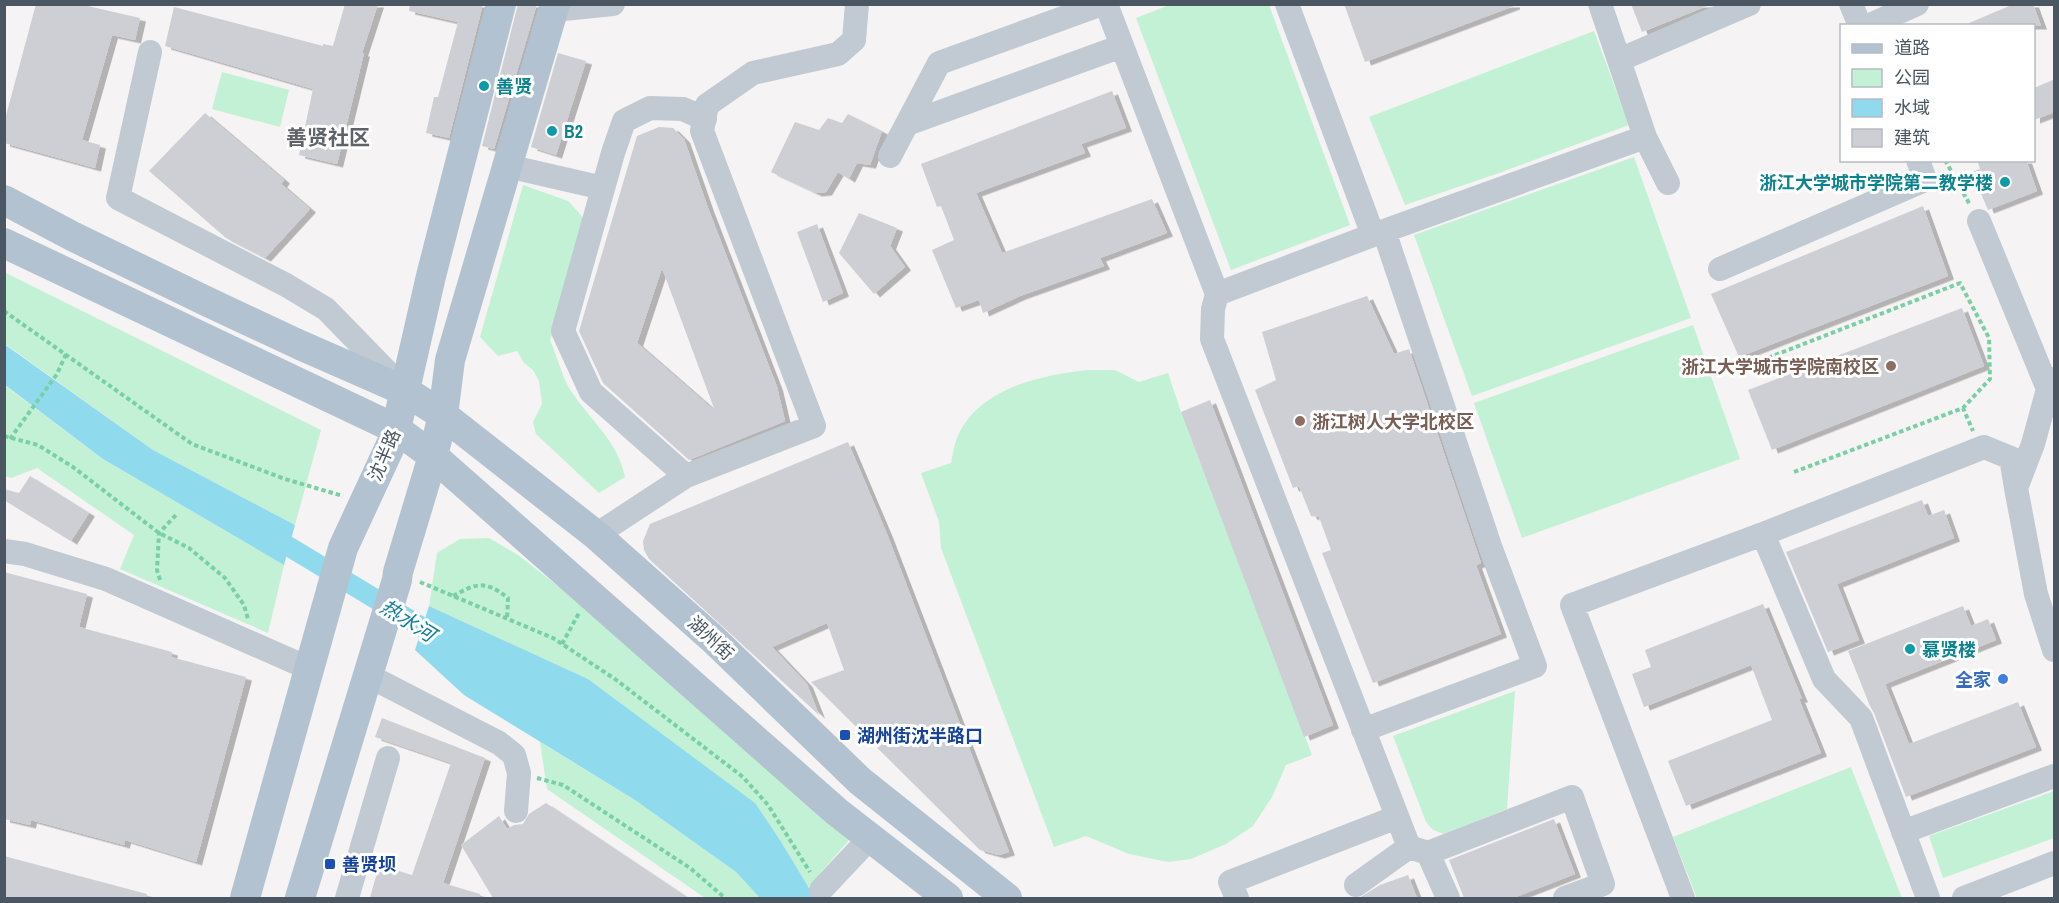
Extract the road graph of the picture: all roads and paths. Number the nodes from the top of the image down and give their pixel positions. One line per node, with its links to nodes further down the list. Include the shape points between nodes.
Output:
1 (501, 4): 35 (main road, 沈半路)
2 (613, 4): 10 (street)
3 (857, 4): 16 (street, via 855,40 837,54 753,73 707,105)
4 (1104, 4): 13 (street); 17 (street, via 939,63)
5 (1287, 4): 27 (street)
6 (1600, 4): 15 (street)
7 (1749, 4): 15 (street)
8 (1851, 4): 11 (street)
9 (1917, 4): 12 (street)
10 (554, 7): 21 (main road)
11 (1859, 24)
12 (1872, 24)
13 (1122, 46): 17 (street); 30 (street)
14 (150, 52): 35 (street, via 118,198 326,309)
15 (1619, 60): 18 (street)
16 (705, 119): 24 (street, via 683,109 650,108 624,121); 44 (street, via 702,131 814,426)
17 (907, 124): 19 (street)
18 (1645, 136): 23 (street); 27 (street)
19 (890, 156)
20 (1946, 162): 26 (path)
21 (507, 166): 24 (street); 37 (main road, via 450,360)
22 (1922, 170): 29 (street)
23 (1668, 183)
24 (603, 188): 44 (street, via 563,331 591,392)
25 (4, 200): 35 (main road, 湖州街, via 300,345)
26 (1979, 221): 34 (street)
27 (1378, 233): 30 (street); 62 (street, via 1535,666)
28 (4, 243): 38 (main road)
29 (1720, 269)
30 (1217, 294): 62 (street, via 1212,339)
31 (4, 311): 32 (path)
32 (66, 354): 40 (path, via 57,374); 46 (path, via 192,444 285,479)
33 (1747, 366): 36 (path, via 1960,283 1989,338 1990,379)
34 (2052, 384): 45 (street)
35 (405, 391): 37 (main road, 湖州街); 38 (main road, 沈半路)
36 (1964, 408): 41 (path); 43 (path)
37 (443, 415): 42 (main road); 50 (main road, 湖州街)
38 (396, 429): 42 (main road); 46 (main road, 沈半路)
39 (4, 436): 40 (path)
40 (10, 439): 48 (path, via 38,445 73,467)
41 (1984, 447): 45 (street, via 2011,458); 49 (street)
42 (433, 456): 52 (main road); 53 (main road)
43 (1794, 472)
44 (686, 476): 50 (street)
45 (2016, 488): 59 (street, via 2036,594)
46 (364, 502): 61 (main road, 沈半路, via 343,548)
47 (177, 514): 48 (path)
48 (159, 533): 55 (path, via 157,570); 58 (path, via 189,548 225,578 244,605)
49 (1763, 534): 68 (street, via 1824,679 1861,718); 83 (street, via 1572,605)
50 (596, 535): 79 (main road, 湖州街, via 713,639 860,781)
51 (4, 551): 55 (street, via 106,579)
52 (397, 576): 54 (path); 60 (main road)
53 (590, 595): 57 (path); 69 (main road)
54 (453, 596): 56 (path); 56 (path, via 473,585 495,588 508,598)
55 (167, 607): 58 (street)
56 (507, 619): 57 (path)
57 (562, 644): 73 (path, via 615,679 743,777 768,806)
58 (255, 645): 61 (street)
59 (2055, 650)
60 (371, 664): 64 (street, via 499,743 514,755); 75 (main road)
61 (308, 668): 74 (main road, 沈半路)
62 (1364, 730): 67 (street)
63 (388, 758): 76 (street)
64 (519, 773): 66 (street); 77 (path, via 563,785 690,868)
65 (2055, 776): 68 (street)
66 (516, 811)
67 (1397, 817): 70 (street); 80 (street, via 1230,882)
68 (1904, 831): 84 (street)
69 (870, 838): 73 (street); 78 (main road)
70 (1418, 850): 72 (street); 81 (street); 82 (street, via 1572,797 1603,884)
71 (2055, 862): 85 (street)
72 (1356, 885)
73 (821, 890)
74 (245, 898)
75 (300, 898)
76 (347, 898)
77 (725, 898)
78 (948, 898)
79 (1007, 898)
80 (1237, 898)
81 (1448, 898)
82 (1565, 898)
83 (1683, 898)
84 (1928, 898)
85 (1964, 898)

